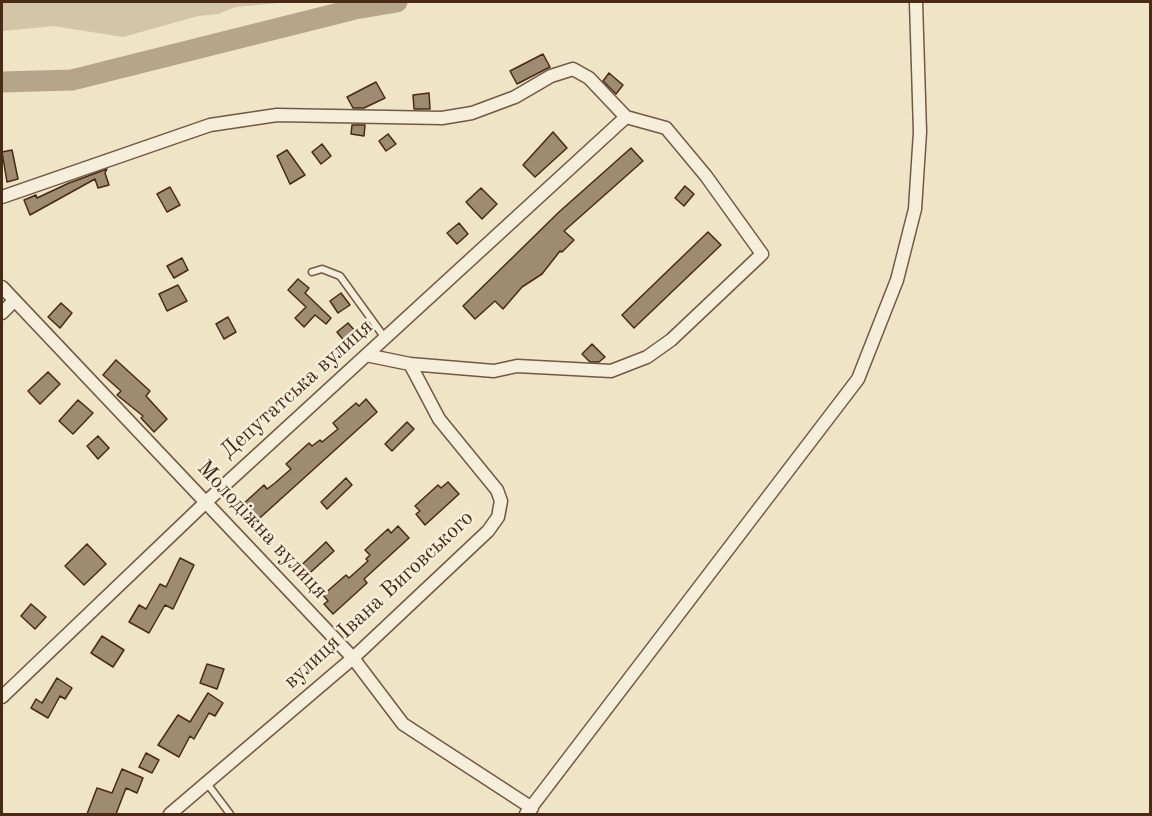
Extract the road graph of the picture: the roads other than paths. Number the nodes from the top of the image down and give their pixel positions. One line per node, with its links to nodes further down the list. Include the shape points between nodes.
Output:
1 (916, 2): 15 (street, via 920,132 915,209 897,280 858,379)
2 (626, 117): 3 (street, via 589,78 573,69 550,76 515,97 442,118 278,115 210,125); 8 (street, Депутатська вулиця); 10 (street, via 666,128 762,254 671,340 646,357 611,371 517,366 494,371)
3 (2, 197)
4 (312, 272): 8 (lane, via 322,268 339,276)
5 (2, 287): 6 (street, Молодіжна вулиця)
6 (13, 302): 7 (street); 11 (street, Молодіжна вулиця)
7 (2, 312)
8 (385, 338): 9 (street, Депутатська вулиця)
9 (366, 355): 10 (street); 11 (street, Депутатська вулиця)
10 (410, 364): 12 (street, вулиця Івана Виговського, via 439,419 497,490 501,501 498,517 488,531)
11 (206, 502): 12 (street, Молодіжна вулиця); 13 (street, Депутатська вулиця)
12 (353, 658): 14 (street, вулиця Івана Виговського); 15 (street, Молодіжна вулиця, via 403,724)
13 (2, 697)
14 (206, 782): 16 (street, вулиця Івана Виговського); 17 (lane)
15 (529, 811)
16 (170, 814)
17 (230, 814)

